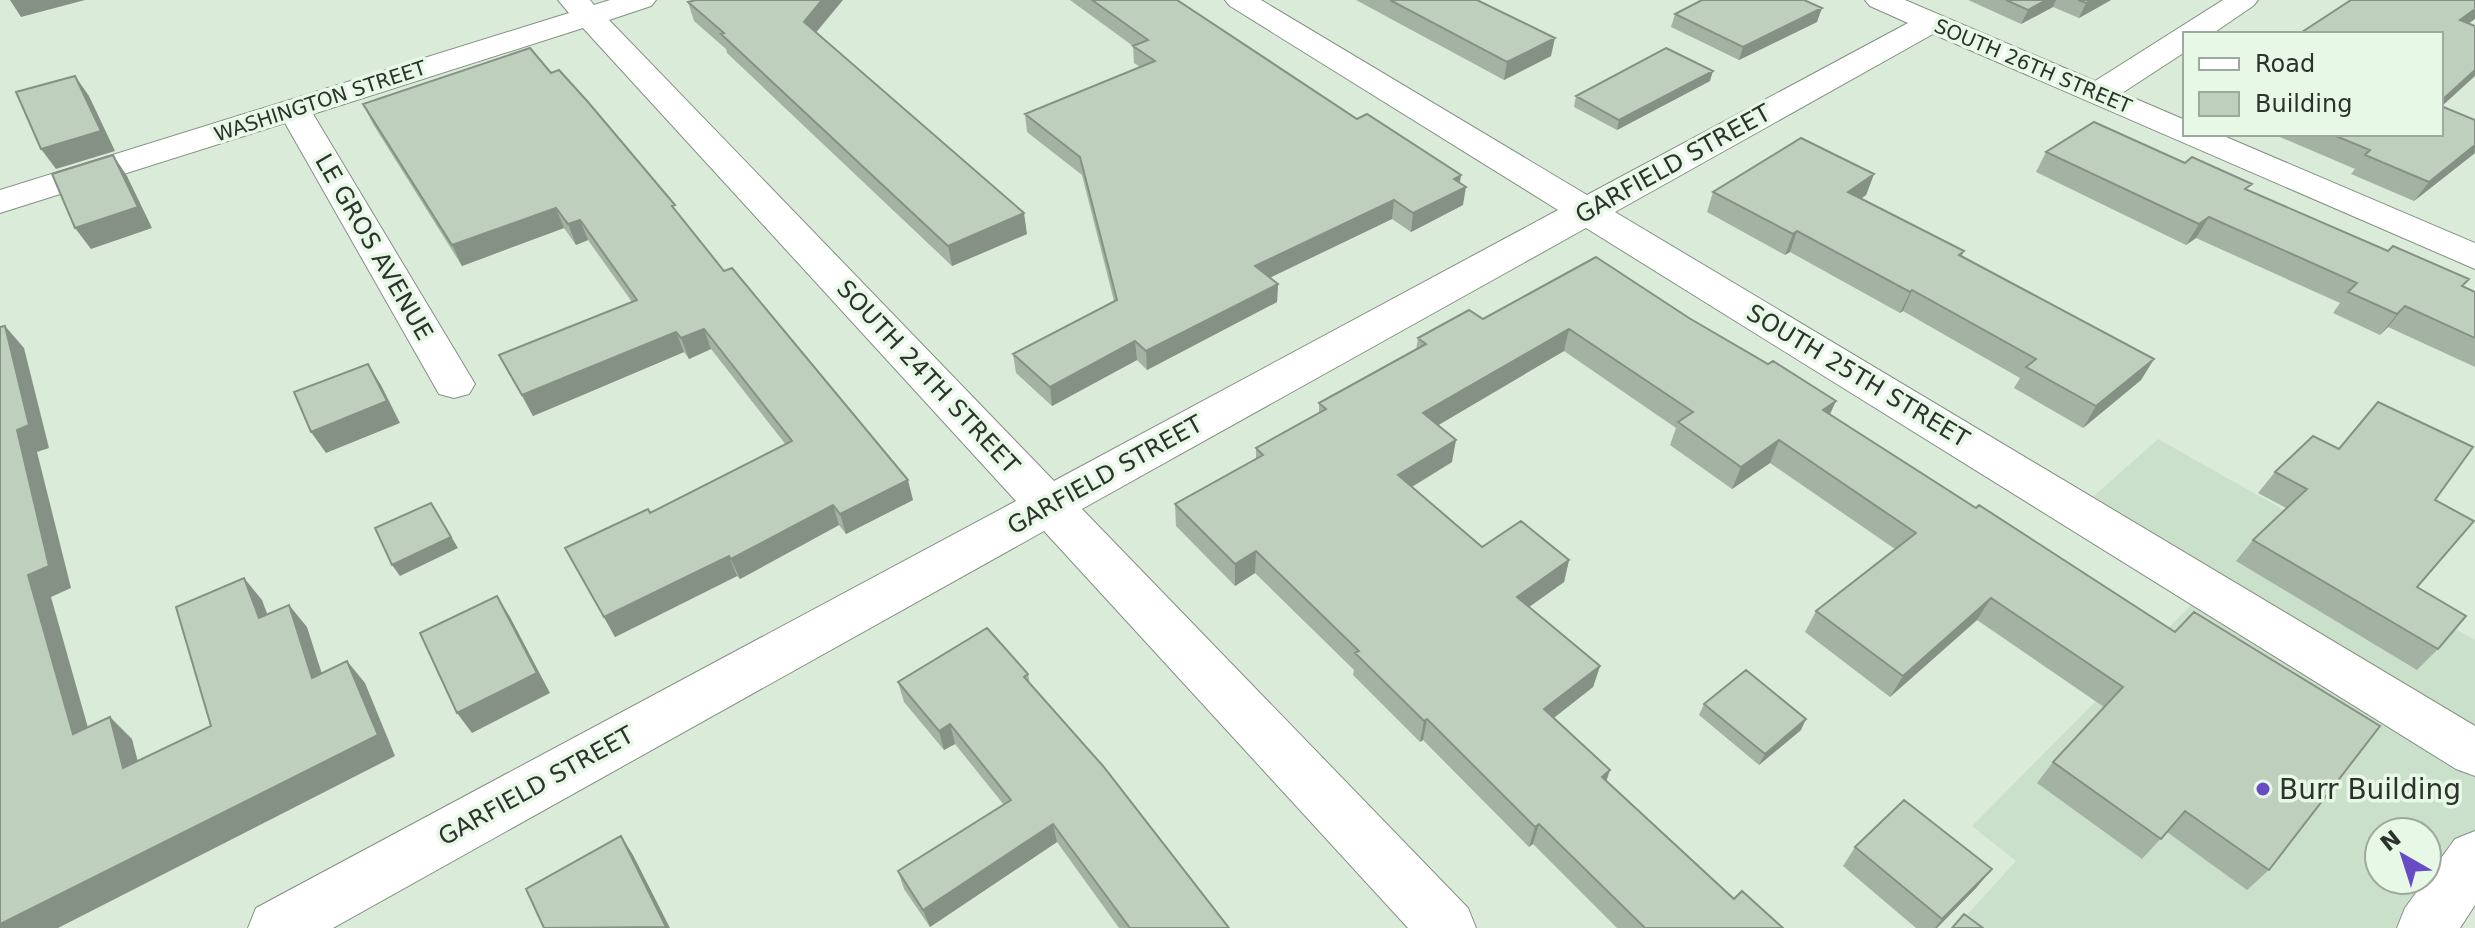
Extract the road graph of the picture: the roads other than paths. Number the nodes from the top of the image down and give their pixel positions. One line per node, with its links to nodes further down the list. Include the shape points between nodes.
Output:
1 (641, 0): 5 (street, WASHINGTON STREET)
2 (1240, 0): 14 (street, SOUTH 25TH STREET)
3 (1880, 0): 6 (street, SOUTH 26TH STREET)
4 (2243, 0): 7 (street)
5 (581, 8): 10 (street, WASHINGTON STREET); 17 (street, SOUTH 24TH STREET)
6 (1932, 22): 9 (street, SOUTH 26TH STREET); 14 (street, GARFIELD STREET)
7 (2194, 32)
8 (2183, 39): 9 (street)
9 (2098, 94): 11 (street, SOUTH 26TH STREET)
10 (294, 110): 13 (street, WASHINGTON STREET); 16 (street, LE GROS AVENUE)
11 (2183, 131)
12 (2195, 136): 15 (street, SOUTH 26TH STREET)
13 (0, 202)
14 (1587, 211): 17 (street, GARFIELD STREET); 18 (street, SOUTH 25TH STREET)
15 (2475, 257)
16 (454, 384)
17 (1049, 505): 20 (street, GARFIELD STREET); 21 (street, SOUTH 24TH STREET)
18 (2475, 753)
19 (2475, 857): 22 (street)
20 (277, 928)
21 (1447, 928)
22 (2426, 928)

